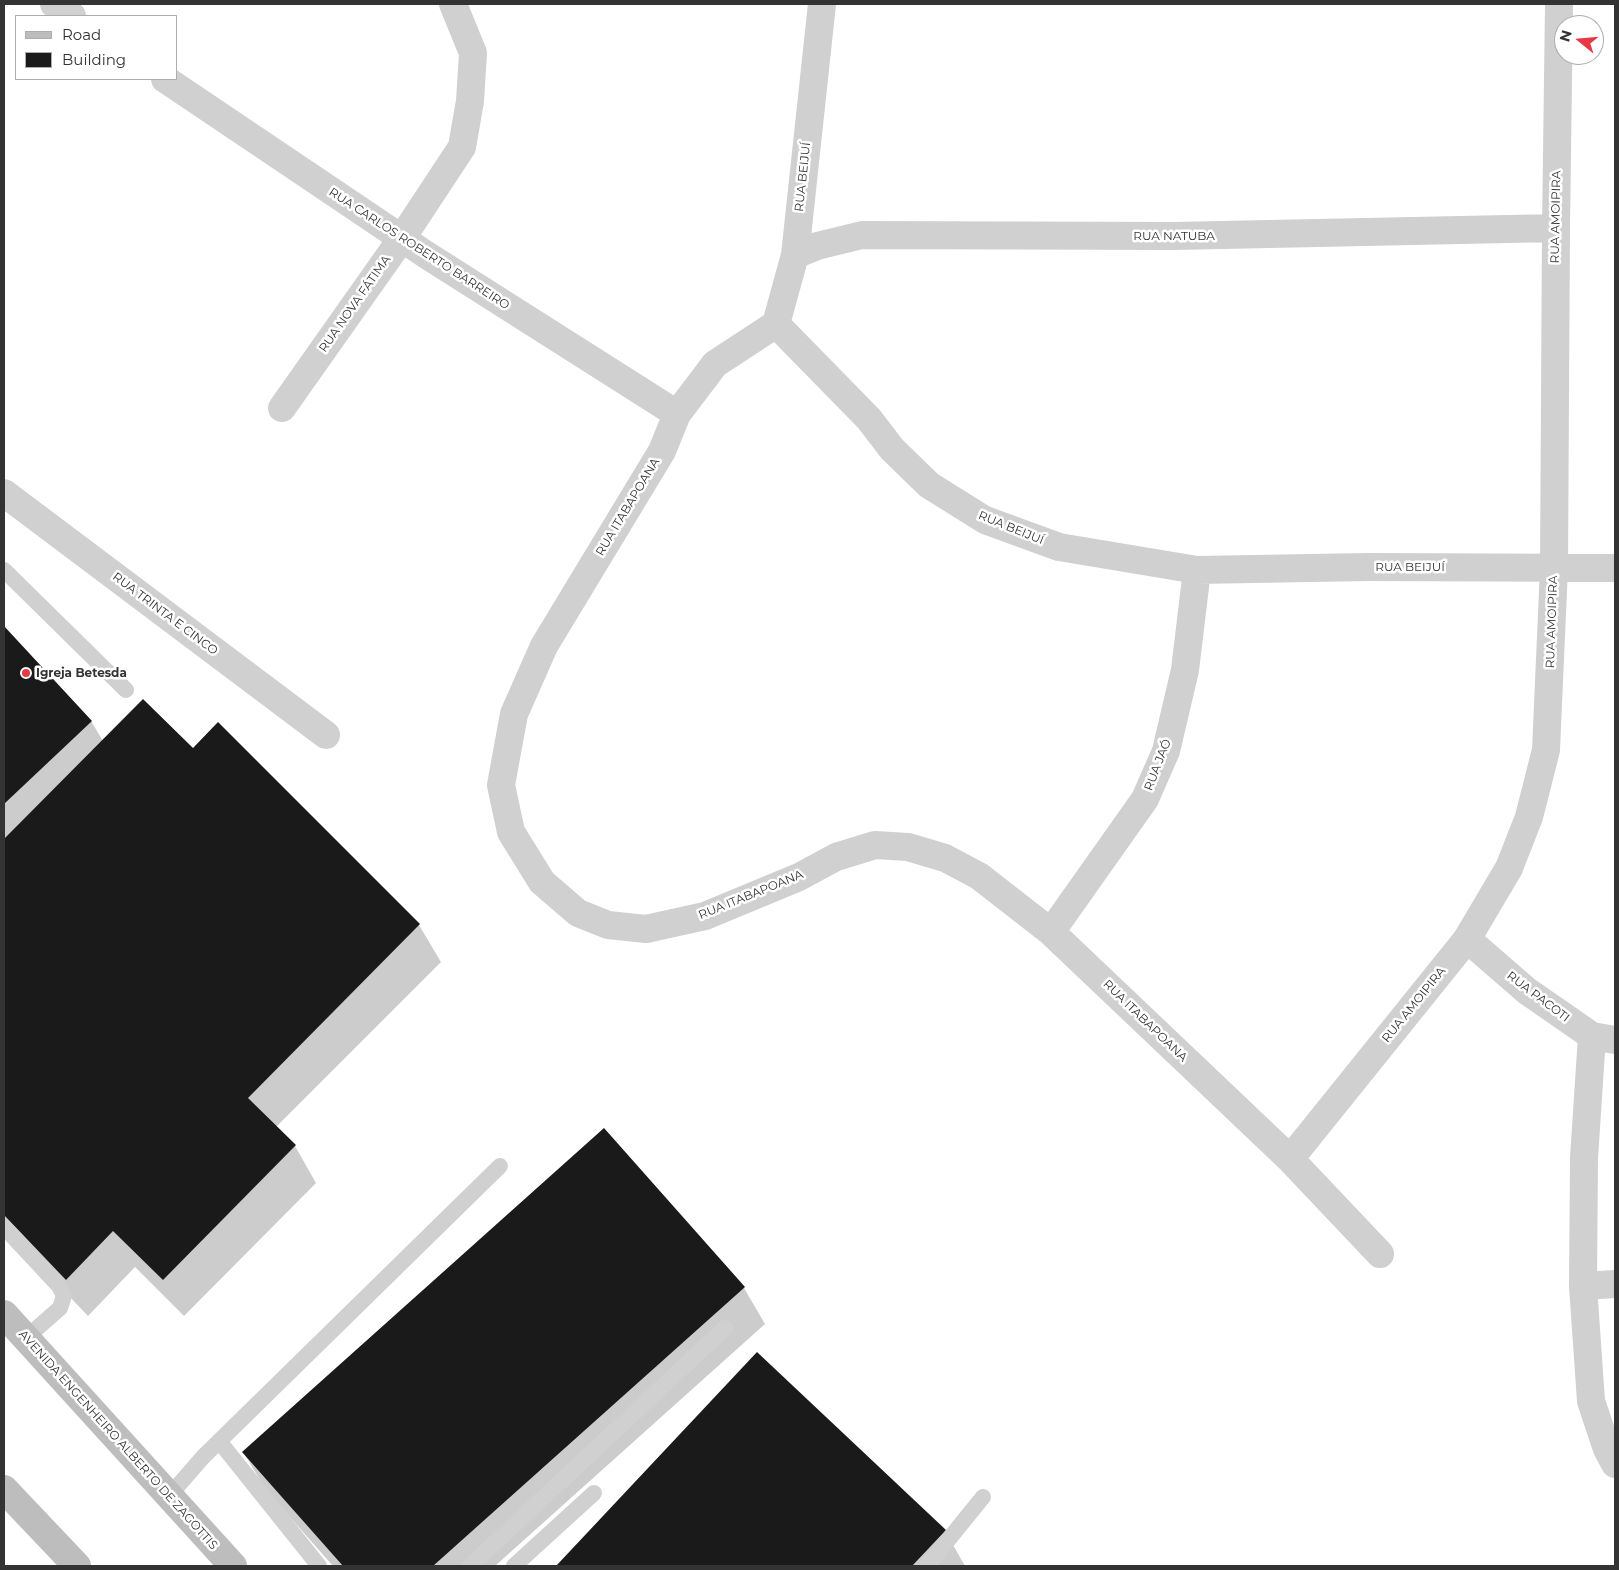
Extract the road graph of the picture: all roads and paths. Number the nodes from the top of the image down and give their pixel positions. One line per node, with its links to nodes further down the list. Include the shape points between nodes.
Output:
1 (54, 4): 5 (street)
2 (453, 4): 8 (street, RUA NOVA FÁTIMA, via 473,53 470,101 462,147)
3 (822, 4): 9 (street, RUA BEIJUÍ)
4 (1559, 4): 7 (street, RUA AMOIPIRA)
5 (70, 15)
6 (166, 80): 8 (street, RUA CARLOS ROBERTO BARREIRO)
7 (1556, 228): 9 (street, RUA NATUBA, via 1174,236 862,235); 14 (street, RUA AMOIPIRA)
8 (402, 238): 11 (street, RUA NOVA FÁTIMA); 12 (street, RUA CARLOS ROBERTO BARREIRO)
9 (795, 254): 10 (street, RUA BEIJUÍ)
10 (776, 324): 12 (street, RUA ITABAPOANA, via 715,364); 17 (street, RUA BEIJUÍ, via 929,485 985,520 1059,547)
11 (282, 408)
12 (677, 414): 20 (street, RUA ITABAPOANA, via 662,451 544,646 514,714 501,785 511,832 542,882 578,913 608,925 646,929 705,916 836,857 875,845 908,847 945,858 979,876)
13 (4, 493): 19 (street, RUA TRINTA E CINCO)
14 (1554, 568): 15 (street, RUA BEIJUÍ); 17 (street, RUA BEIJUÍ); 21 (street, RUA AMOIPIRA, via 1546,750 1529,818 1509,868)
15 (1615, 568)
16 (4, 570): 18 (lane)
17 (1197, 570): 20 (street, RUA JAÓ, via 1185,670 1166,751 1145,799)
18 (126, 690)
19 (326, 735)
20 (1051, 932): 23 (street, RUA ITABAPOANA)
21 (1467, 939): 22 (street, RUA PACOTI, via 1527,991); 23 (street, RUA AMOIPIRA)
22 (1603, 1038): 28 (street, via 1584,1158)
23 (1290, 1159): 26 (street, RUA ITABAPOANA)
24 (500, 1166): 32 (lane)
25 (4, 1227): 31 (lane, via 59,1286 64,1296 60,1308)
26 (1380, 1254)
27 (1615, 1284): 28 (street)
28 (1584, 1286): 33 (street, via 1591,1400)
29 (4, 1314): 31 (main road, AVENIDA ENGENHEIRO ALBERTO DE ZAGOTTIS)
30 (725, 1328): 41 (lane)
31 (26, 1338): 36 (main road, AVENIDA ENGENHEIRO ALBERTO DE ZAGOTTIS)
32 (219, 1441): 36 (lane); 40 (lane)
33 (1615, 1464)
34 (4, 1489): 38 (main road)
35 (594, 1493): 42 (lane)
36 (169, 1496): 39 (main road, AVENIDA ENGENHEIRO ALBERTO DE ZAGOTTIS)
37 (983, 1497): 43 (lane)
38 (65, 1562)
39 (233, 1566)
40 (319, 1566)
41 (470, 1566)
42 (514, 1566)
43 (927, 1566)

